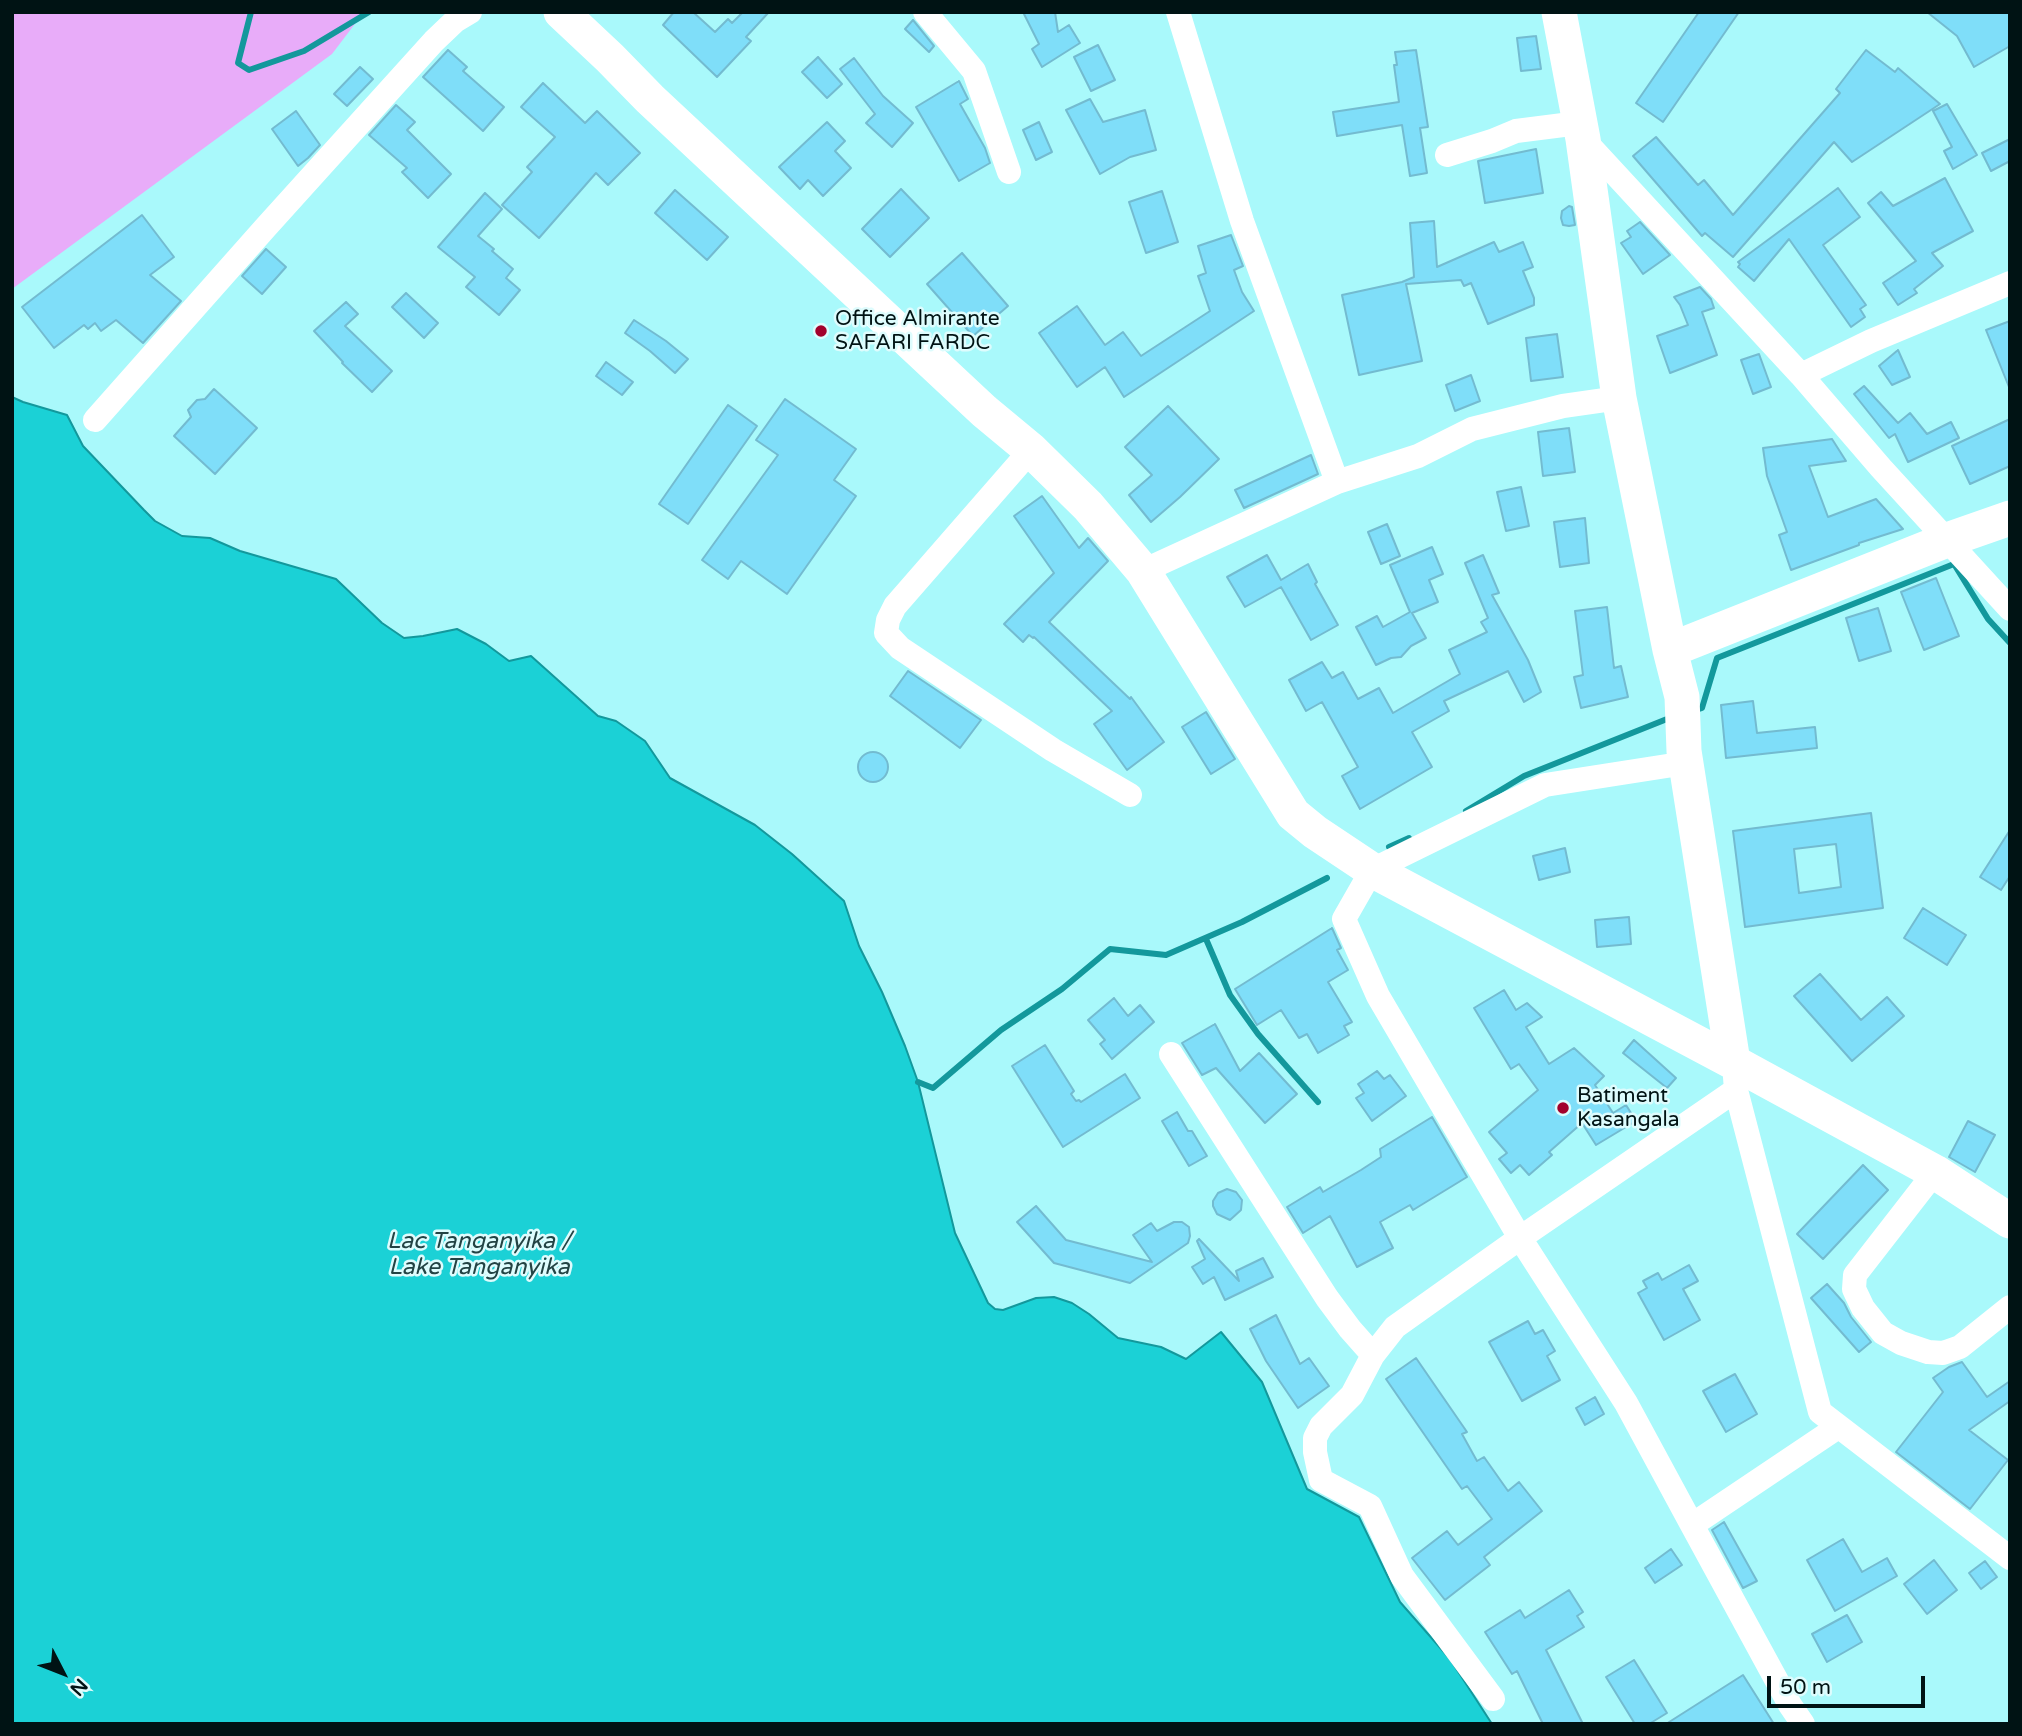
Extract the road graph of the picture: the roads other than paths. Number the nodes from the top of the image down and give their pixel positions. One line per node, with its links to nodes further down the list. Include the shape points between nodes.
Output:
1 (470, 12): 12 (street, via 435,41)
2 (561, 12): 13 (street, via 984,411)
3 (925, 12): 8 (street, via 974,71)
4 (1178, 12): 14 (street, via 1242,221)
5 (1559, 12): 6 (street)
6 (1581, 131): 7 (street, via 1516,131); 10 (street); 11 (street)
7 (1447, 155)
8 (1009, 172)
9 (2010, 284): 10 (street)
10 (1801, 375): 16 (street)
11 (1619, 398): 14 (street, via 1563,406 1472,429 1418,456); 19 (street)
12 (95, 420)
13 (1031, 450): 17 (street); 21 (street, via 895,606 886,633 900,648 1053,750)
14 (1337, 482): 17 (street)
15 (2010, 517): 16 (street)
16 (1947, 540): 18 (street); 19 (street)
17 (1143, 570): 22 (street, via 1293,814)
18 (2010, 608)
19 (1671, 650): 20 (street, via 1682,697)
20 (1685, 757): 22 (street, via 1545,785); 24 (street)
21 (1130, 795)
22 (1372, 870): 24 (street); 27 (street, via 1344,919 1378,996)
23 (1171, 1054): 29 (street, via 1327,1298)
24 (1735, 1076): 25 (street); 27 (street); 30 (street, via 1820,1412)
25 (1935, 1172): 26 (street); 28 (street, via 1855,1275 1854,1289 1863,1308 1883,1333 1901,1343 1943,1353 1960,1347)
26 (2010, 1221)
27 (1520, 1238): 29 (street, via 1395,1327); 31 (street, via 1626,1403)
28 (2010, 1307)
29 (1373, 1356): 33 (street, via 1352,1395 1315,1438 1321,1480 1370,1506 1402,1576)
30 (1838, 1427): 31 (street); 32 (street)
31 (1692, 1524): 34 (street)
32 (2010, 1558)
33 (1493, 1699)
34 (1803, 1724)

